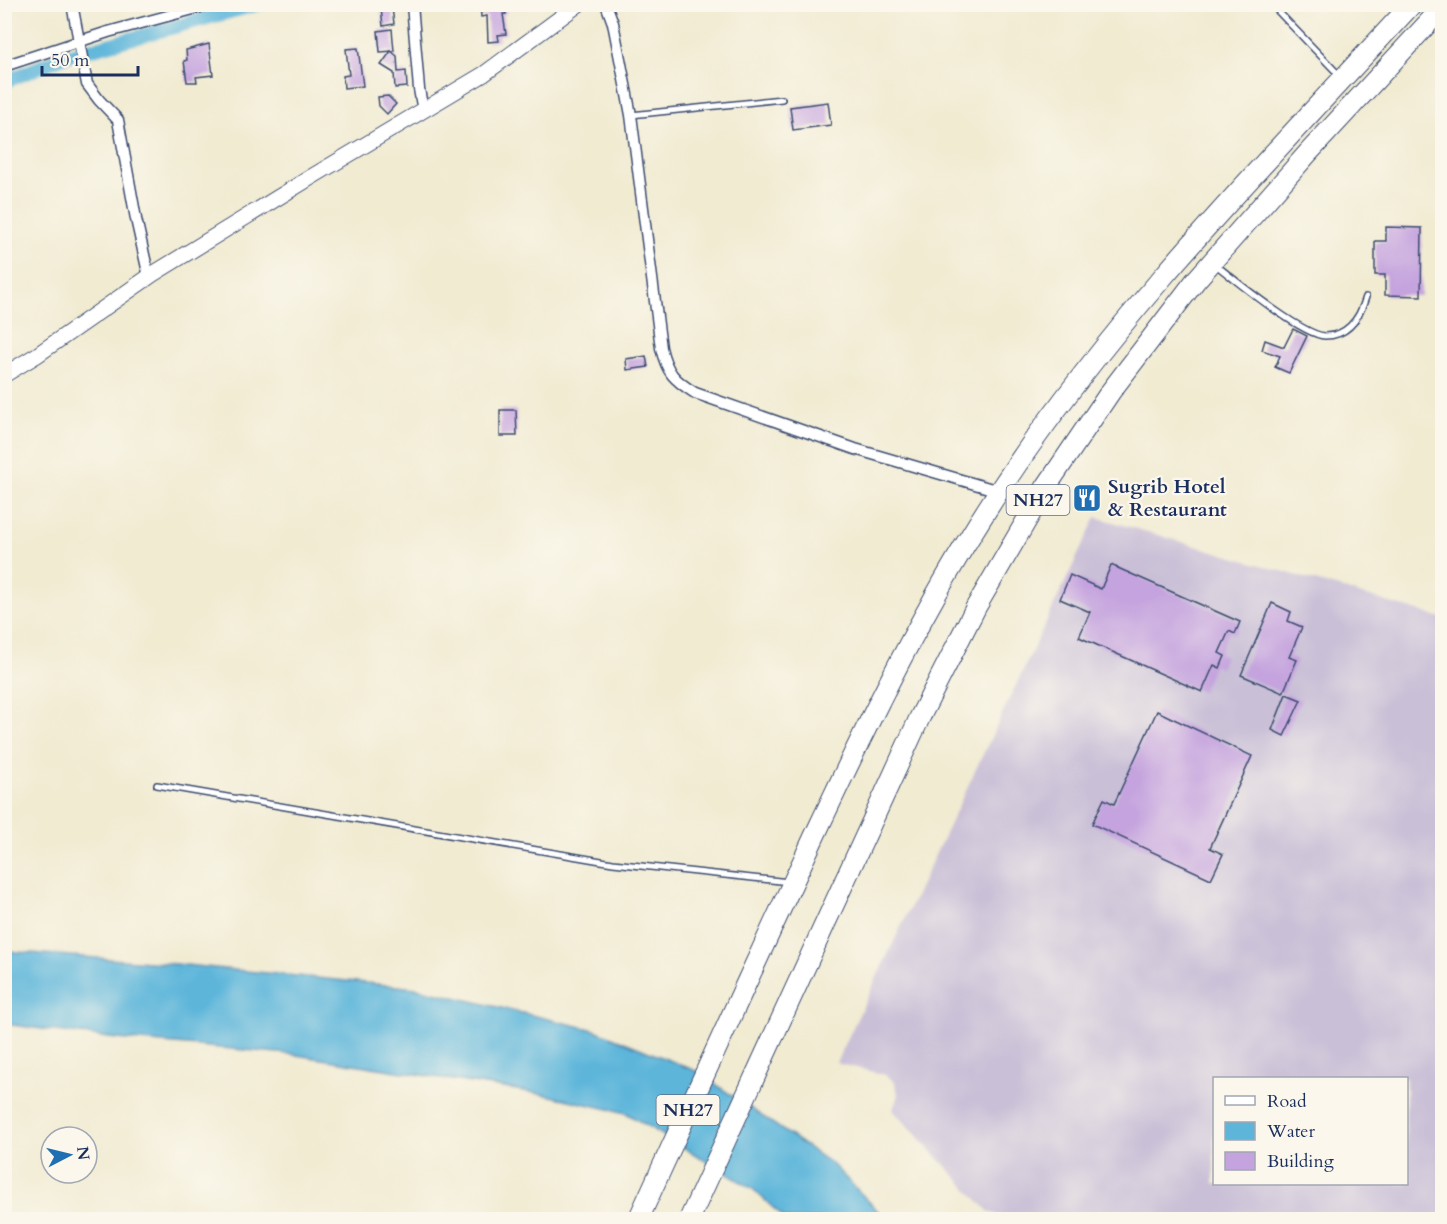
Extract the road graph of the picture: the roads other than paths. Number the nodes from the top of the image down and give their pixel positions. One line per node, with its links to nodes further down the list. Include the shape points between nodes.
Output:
1 (72, 4): 11 (street)
2 (158, 4): 10 (street)
3 (212, 4): 10 (street)
4 (412, 4): 15 (street)
5 (579, 4): 15 (street, via 484,74)
6 (606, 4): 16 (street)
7 (1271, 4): 13 (lane)
8 (1407, 6): 13 (highway, NH27)
9 (1443, 8): 17 (highway, NH27)
10 (160, 18): 11 (street)
11 (79, 44): 12 (street); 18 (street, via 87,84 118,120)
12 (4, 66)
13 (1343, 79): 21 (highway, NH27, via 1123,326)
14 (782, 99): 16 (lane)
15 (423, 111): 18 (street)
16 (631, 116): 21 (street, via 661,348 666,367 678,382 695,393 844,445)
17 (1212, 262): 19 (lane, via 1272,308 1316,334 1326,336 1353,326); 25 (highway, NH27, via 1111,391 1046,487 976,607 920,717)
18 (149, 277): 20 (street)
19 (1366, 297)
20 (4, 375)
21 (999, 491): 23 (highway, NH27, via 894,671)
22 (157, 785): 23 (lane, via 613,862)
23 (793, 882): 24 (highway, NH27)
24 (638, 1220)
25 (689, 1220)

